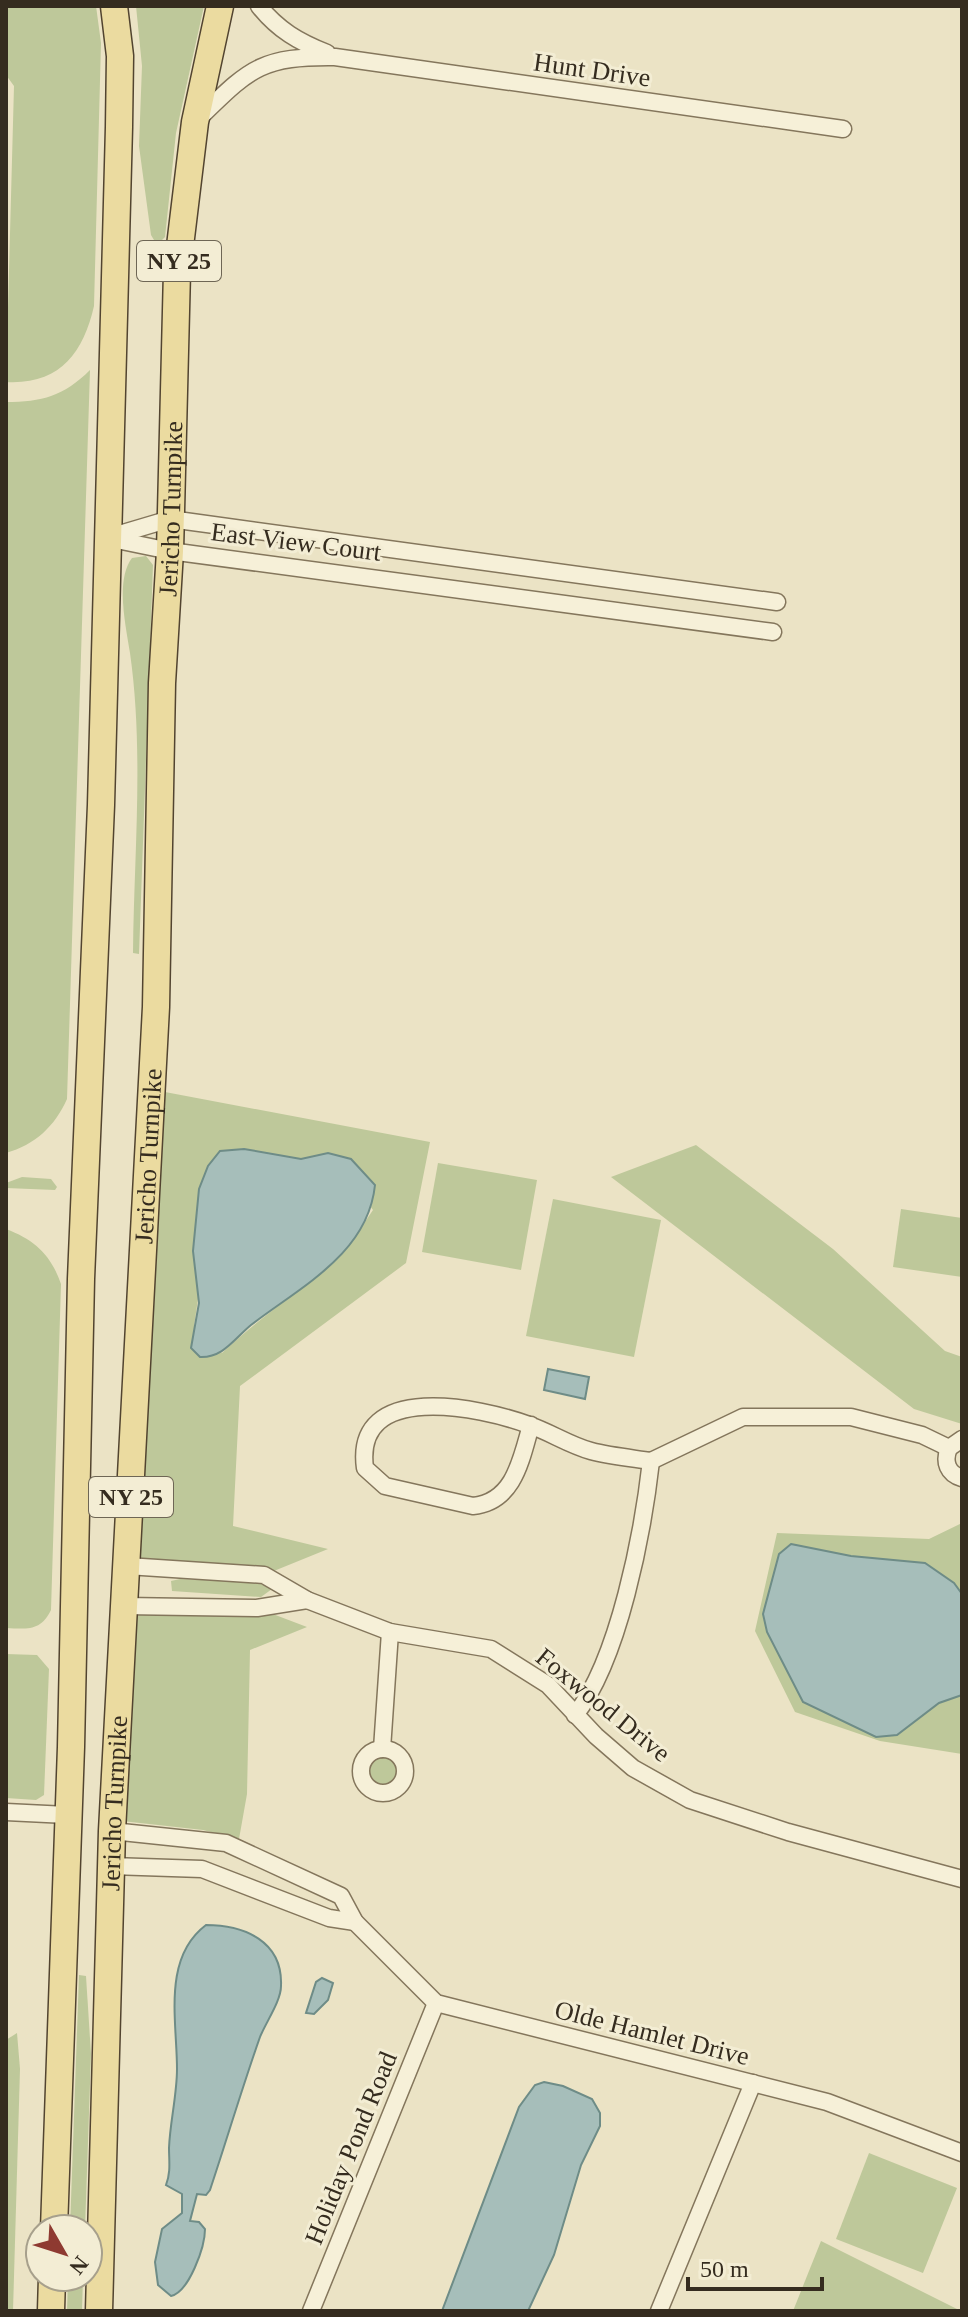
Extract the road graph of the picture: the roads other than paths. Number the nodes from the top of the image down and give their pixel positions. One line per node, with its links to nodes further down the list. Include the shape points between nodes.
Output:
1 (114, 6): 8 (main road, Jericho Turnpike / NY 25, via 119,127)
2 (220, 6): 5 (main road, Jericho Turnpike / NY 25)
3 (259, 6): 4 (street, Hunt Drive, via 299,42)
4 (335, 57): 5 (street, Hunt Drive, via 297,57 247,72); 6 (street, Hunt Drive)
5 (195, 122): 7 (main road, Jericho Turnpike / NY 25, via 177,271)
6 (843, 129)
7 (170, 519): 8 (street, East View Court); 9 (main road, Jericho Turnpike / NY 25); 10 (street, East View Court)
8 (106, 538): 9 (street, East View Court); 23 (main road, Jericho Turnpike / NY 25)
9 (170, 551): 11 (street, East View Court); 16 (main road, Jericho Turnpike / NY 25, via 162,683 156,1022)
10 (777, 602)
11 (773, 632)
12 (531, 1425): 12 (street, via 460,1409 389,1412 366,1438 365,1468 385,1486 473,1506 488,1504 506,1489); 14 (street, via 590,1451)
13 (955, 1444): 14 (street, via 851,1417 743,1417); 15 (street, via 947,1467)
14 (651, 1461): 20 (street, via 619,1616 593,1693)
15 (962, 1478)
16 (127, 1566): 17 (street, Foxwood Drive, via 264,1575); 18 (main road, Jericho Turnpike / NY 25)
17 (307, 1600): 18 (street, via 257,1608); 19 (street, Foxwood Drive)
18 (125, 1606): 24 (main road, Jericho Turnpike / NY 25)
19 (390, 1632): 20 (street, Foxwood Drive, via 491,1649 548,1685); 21 (street)
20 (575, 1715): 26 (street, Foxwood Drive, via 633,1768 690,1800)
21 (382, 1749)
22 (6, 1812): 23 (street)
23 (67, 1815): 31 (main road, Jericho Turnpike / NY 25)
24 (112, 1831): 25 (main road, Jericho Turnpike / NY 25); 27 (street, via 226,1843 341,1896)
25 (111, 1866): 27 (street, via 211,1871 329,1918); 32 (main road, Jericho Turnpike / NY 25)
26 (962, 1879)
27 (355, 1922): 28 (street)
28 (436, 2003): 29 (street, Olde Hamlet Drive); 33 (street, Holiday Pond Road)
29 (753, 2083): 30 (street, Olde Hamlet Drive, via 827,2102); 34 (street)
30 (962, 2153)
31 (55, 2213)
32 (99, 2311)
33 (311, 2311)
34 (659, 2311)

